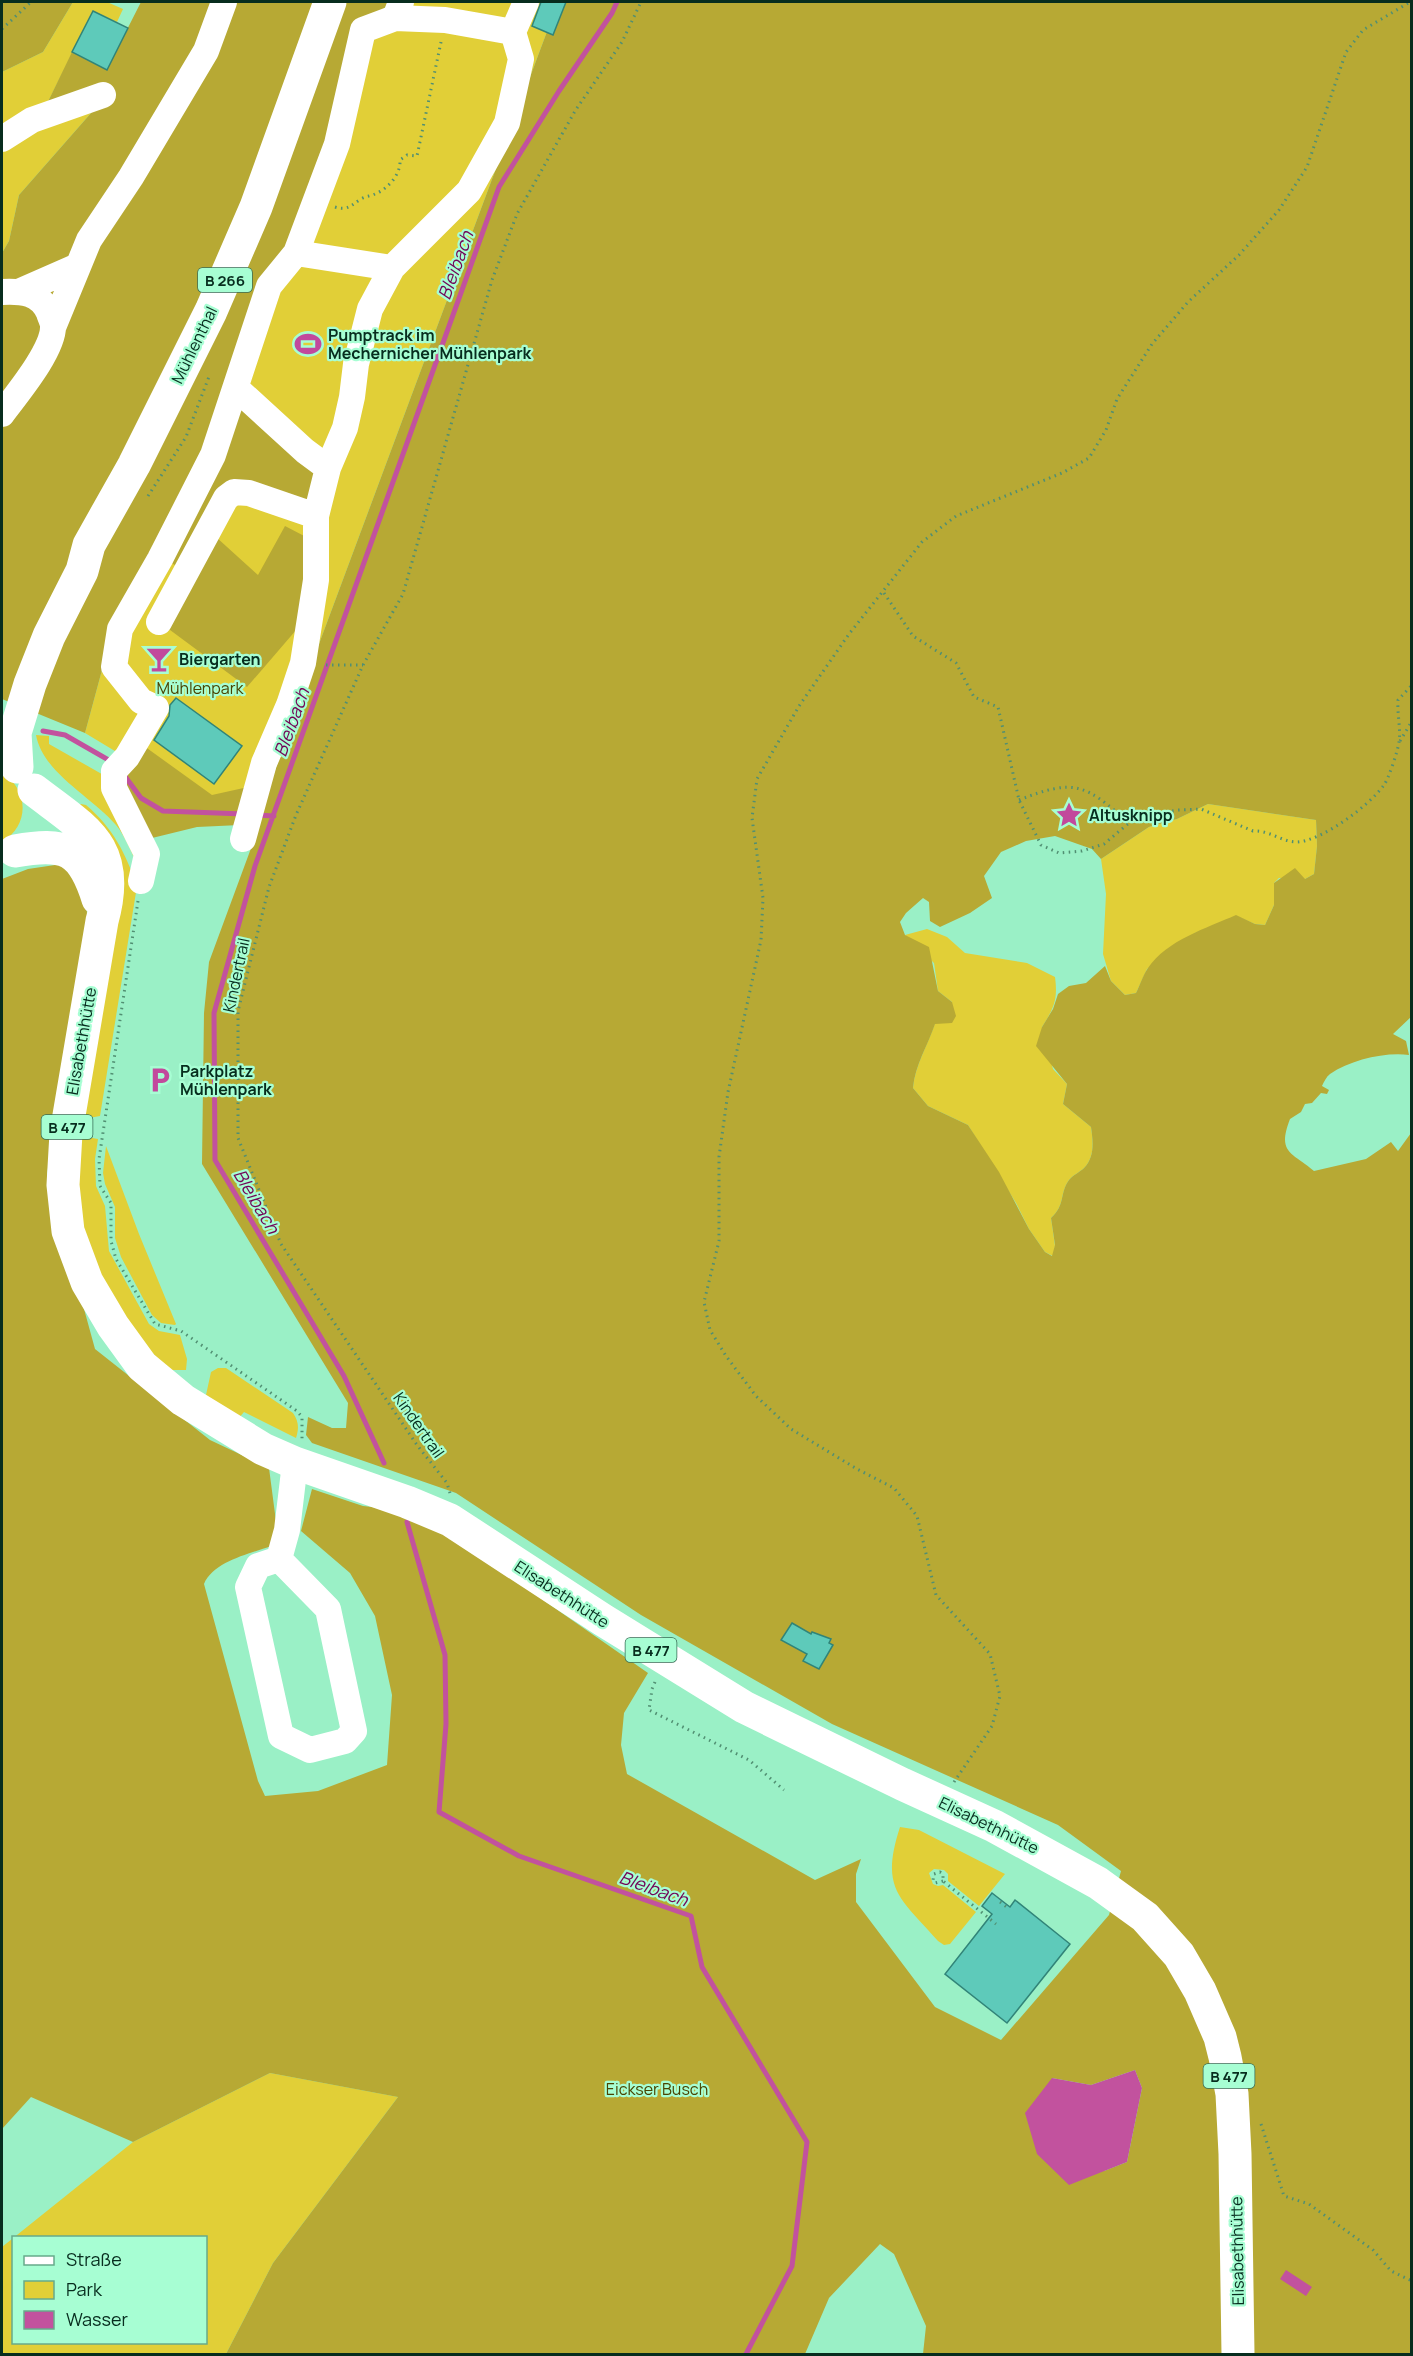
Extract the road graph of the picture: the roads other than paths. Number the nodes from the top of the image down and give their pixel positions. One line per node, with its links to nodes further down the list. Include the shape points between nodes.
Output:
1 (224, 2): 9 (lane, via 206,51 89,240)
2 (330, 2): 17 (main road, Mühlenthal / B 266, via 256,207 211,311)
3 (526, 2): 5 (lane)
4 (398, 10): 5 (lane); 8 (lane, via 363,30 337,144)
5 (513, 32): 10 (lane, via 521,59 507,123 469,191)
6 (103, 95): 7 (lane, via 32,120)
7 (2, 139)
8 (296, 253): 10 (lane); 13 (lane, via 269,286)
9 (78, 266): 11 (lane); 12 (lane)
10 (392, 268): 15 (lane, via 370,309 345,428)
11 (11, 292): 12 (lane, via 37,297)
12 (54, 325): 14 (lane, via 50,342)
13 (236, 388): 15 (lane); 18 (lane, via 213,455)
14 (2, 414)
15 (328, 468): 16 (lane)
16 (316, 516): 19 (lane, via 249,493 234,492 226,498); 23 (lane, via 316,580 303,663 264,763)
17 (89, 545): 21 (main road, Mühlenthal / B 266, via 66,559 55,579 28,633); 22 (main road, Mühlenthal / B 266, via 82,571 49,636 19,714 15,733)
18 (160, 559): 19 (lane); 25 (lane, via 120,629 114,667 141,701 156,708 120,764 114,788 147,854)
19 (182, 581): 20 (lane)
20 (159, 622)
21 (2, 704)
22 (17, 772): 24 (main road, Mühlenthal, via 37,804 36,817 25,842); 26 (main road, B 477, via 82,825 93,839 110,881)
23 (248, 820)
24 (8, 854): 26 (main road, B 477, via 42,846 74,854 94,886)
25 (141, 881)
26 (102, 921): 27 (main road, Elisabethhütte / B 477, via 66,1133 63,1185 69,1231 87,1282 142,1366 183,1400 239,1436)
27 (299, 1453): 28 (lane); 29 (main road, Elisabethhütte / B 477, via 450,1520 744,1707 1065,1863 1145,1917 1167,1940 1200,1990 1220,2037 1232,2094)
28 (279, 1559): 28 (lane, via 258,1566 248,1587 281,1736 310,1750 345,1741 354,1731 328,1609)
29 (1238, 2355)

